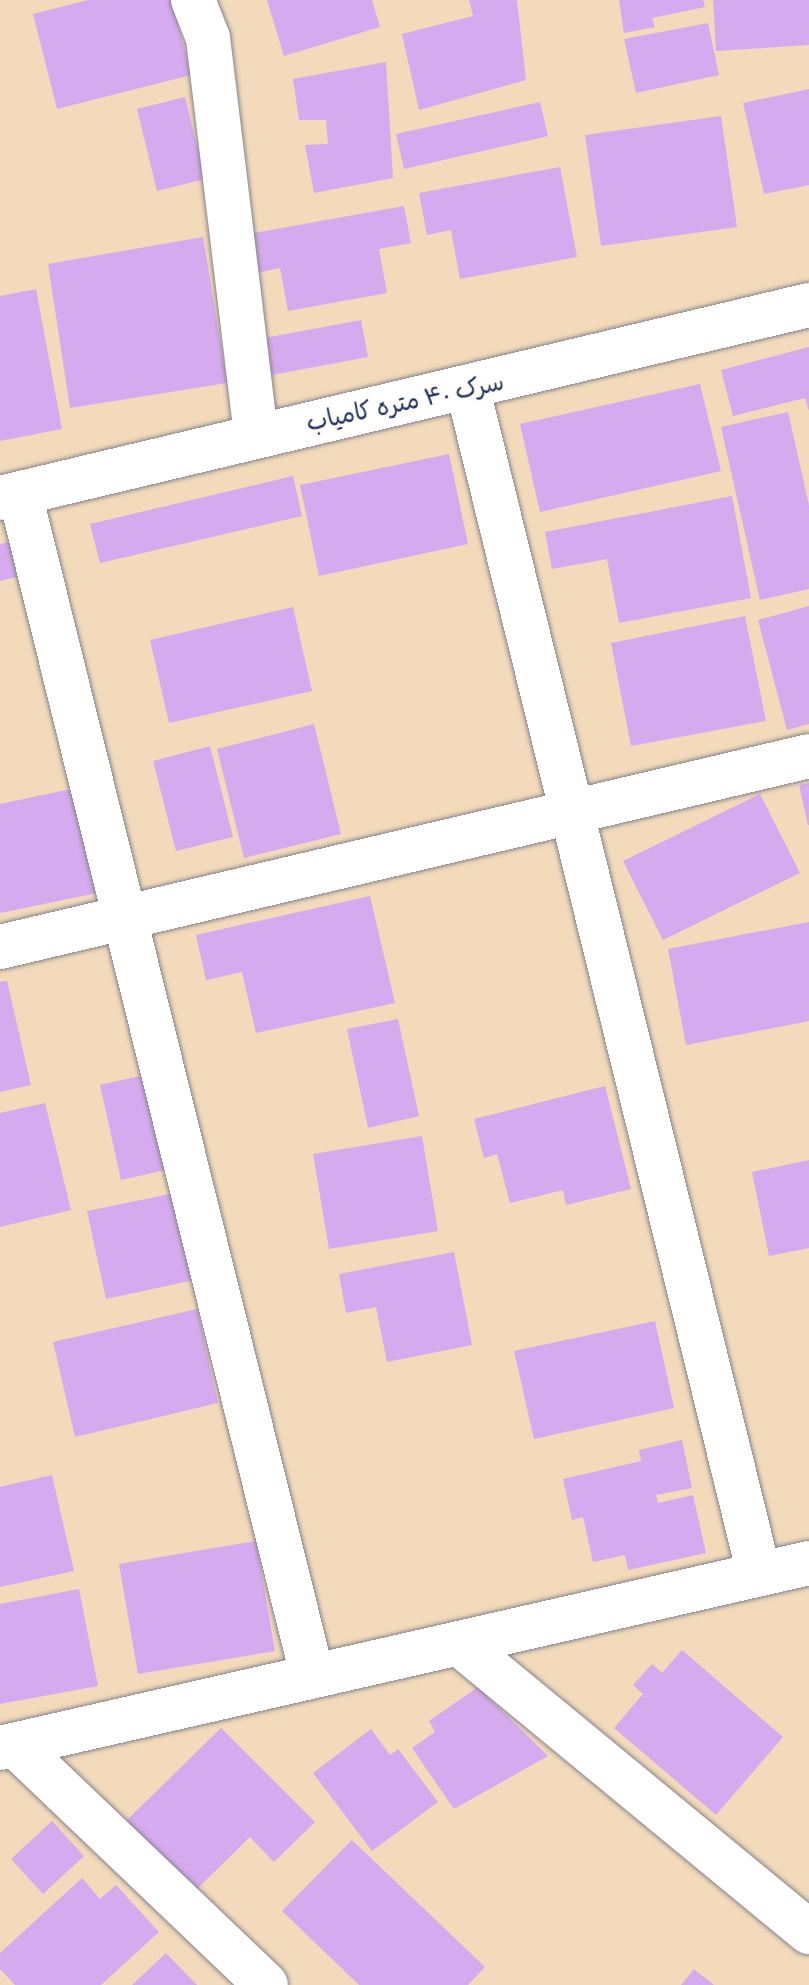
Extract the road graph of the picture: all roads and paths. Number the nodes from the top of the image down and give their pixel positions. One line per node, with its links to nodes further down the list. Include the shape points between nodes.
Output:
1 (193, 0): 4 (street, via 208,38)
2 (809, 305): 3 (street, سرک ۴۰ متره کامیاب)
3 (468, 390): 4 (street, سرک ۴۰ متره کامیاب); 7 (street)
4 (256, 435): 5 (street, سرک ۴۰ متره کامیاب)
5 (10, 496): 8 (street)
6 (809, 756): 7 (street)
7 (569, 812): 8 (street); 11 (street)
8 (125, 915): 9 (street); 13 (street)
9 (0, 947)
10 (809, 1563): 11 (street)
11 (759, 1574): 12 (street)
12 (462, 1646): 13 (street); 15 (street)
13 (312, 1675): 14 (street)
14 (5, 1756): 16 (street)
15 (809, 1932)
16 (266, 1985)

